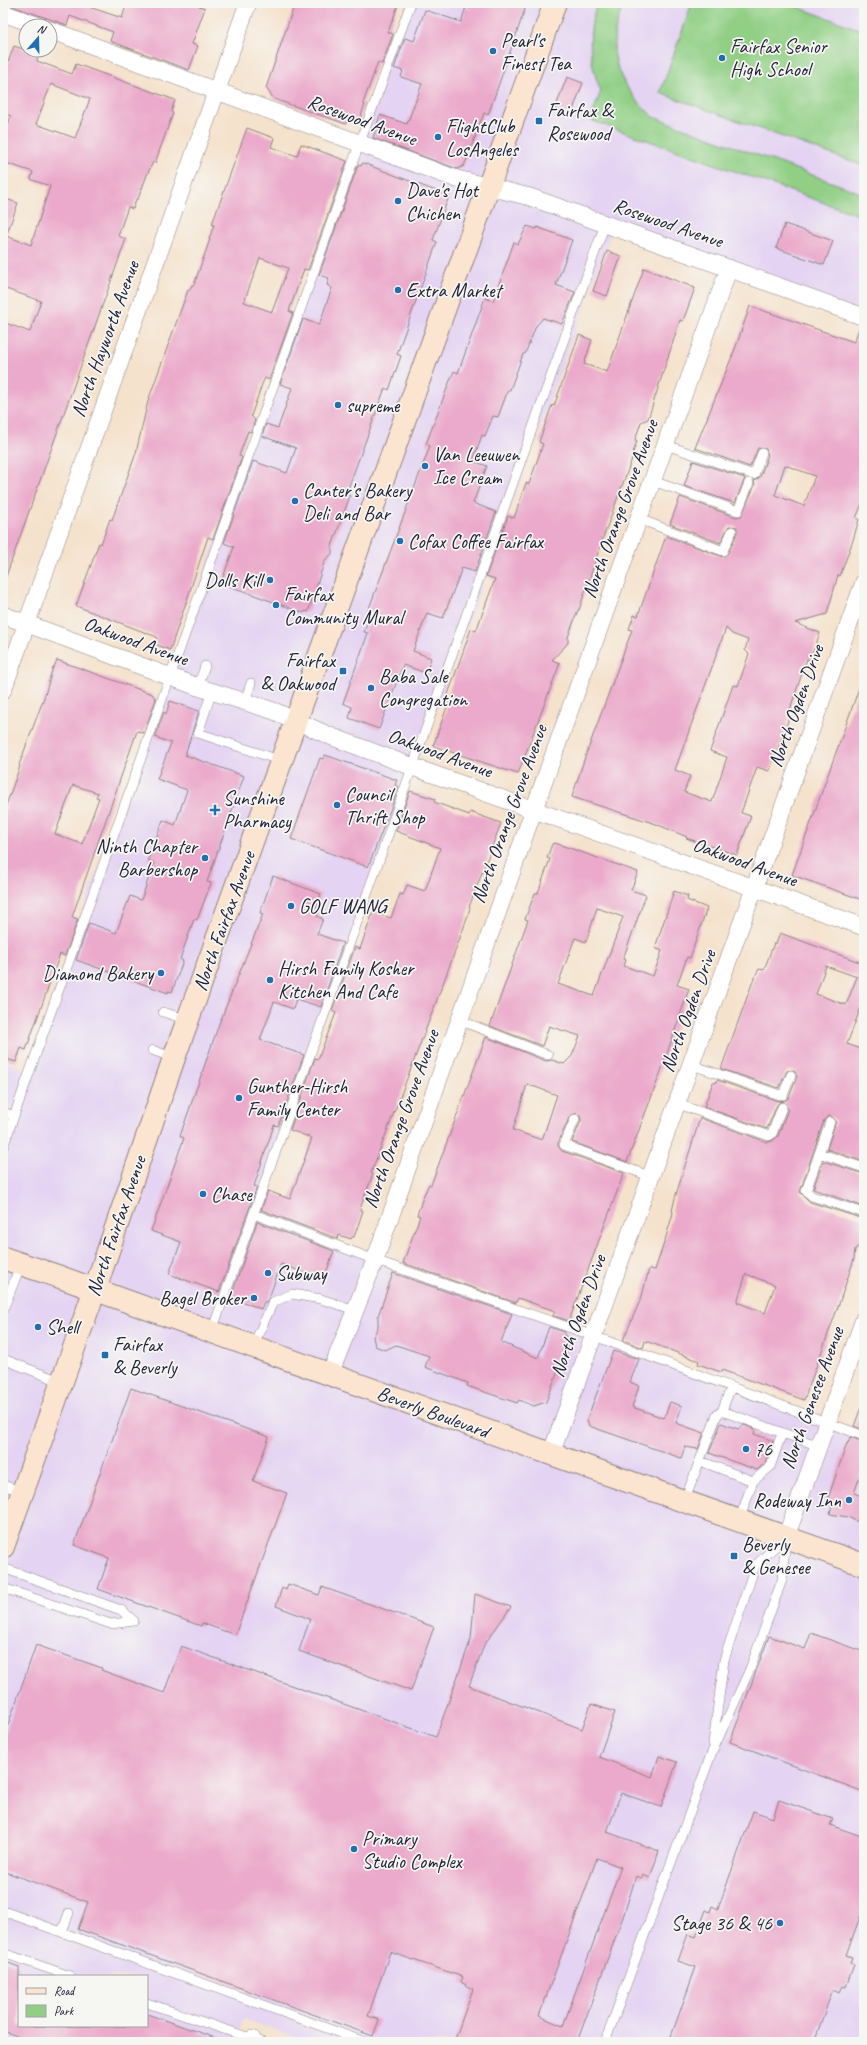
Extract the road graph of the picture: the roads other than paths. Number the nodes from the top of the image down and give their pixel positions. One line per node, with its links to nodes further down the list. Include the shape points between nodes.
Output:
1 (248, 3): 7 (street, North Hayworth Avenue)
2 (412, 3): 8 (lane)
3 (555, 3): 9 (main road, North Fairfax Avenue)
4 (3, 13): 5 (street)
5 (18, 18)
6 (58, 33): 7 (street, Rosewood Avenue)
7 (217, 91): 8 (street, Rosewood Avenue); 21 (street, North Hayworth Avenue)
8 (360, 142): 9 (street, Rosewood Avenue, via 457,179); 23 (lane)
9 (488, 186): 10 (street, Rosewood Avenue, via 530,197); 28 (main road, North Fairfax Avenue)
10 (605, 224): 11 (street, Rosewood Avenue); 30 (lane)
11 (729, 268): 12 (street, Rosewood Avenue); 13 (street, North Orange Grove Avenue)
12 (864, 317)
13 (666, 445): 14 (lane, via 754,475); 15 (street, North Orange Grove Avenue)
14 (762, 453)
15 (653, 481): 16 (lane, via 738,511); 17 (street, North Orange Grove Avenue)
16 (748, 483)
17 (639, 519): 18 (lane, via 723,550); 31 (street, North Orange Grove Avenue)
18 (732, 531)
19 (864, 582): 32 (street, North Ogden Drive)
20 (3, 615): 21 (street, Oakwood Avenue)
21 (26, 624): 23 (street, Oakwood Avenue); 26 (street, North Hayworth Avenue)
22 (206, 666): 25 (lane)
23 (169, 676): 25 (street, Oakwood Avenue); 45 (lane)
24 (251, 683): 27 (lane)
25 (205, 689): 27 (street, Oakwood Avenue); 29 (lane, via 198,733)
26 (3, 690)
27 (245, 701): 28 (street, Oakwood Avenue)
28 (296, 721): 29 (main road, North Fairfax Avenue); 30 (street, Oakwood Avenue)
29 (282, 761): 35 (main road, North Fairfax Avenue)
30 (413, 767): 31 (street, Oakwood Avenue); 53 (lane)
31 (534, 810): 32 (street, Oakwood Avenue); 36 (street, North Orange Grove Avenue)
32 (755, 888): 33 (street, Oakwood Avenue); 40 (street, North Ogden Drive)
33 (864, 927)
34 (163, 1012): 35 (lane)
35 (188, 1020): 39 (main road, North Fairfax Avenue)
36 (459, 1020): 38 (lane); 54 (street, North Orange Grove Avenue)
37 (152, 1050): 39 (lane)
38 (548, 1055)
39 (174, 1058): 56 (main road, North Fairfax Avenue)
40 (692, 1065): 41 (lane, via 780,1095 783,1095); 42 (street, North Ogden Drive)
41 (791, 1074)
42 (678, 1104): 43 (lane, via 769,1136); 51 (street, North Ogden Drive)
43 (782, 1107)
44 (3, 1112): 45 (lane)
45 (14, 1116): 48 (lane)
46 (575, 1118): 51 (lane, via 564,1145)
47 (830, 1122): 49 (lane)
48 (3, 1146)
49 (820, 1153): 50 (lane); 52 (lane, via 806,1191 812,1196)
50 (864, 1168)
51 (652, 1177): 61 (street, North Ogden Drive)
52 (864, 1213)
53 (254, 1214): 54 (lane); 60 (lane)
54 (375, 1260): 58 (street, North Orange Grove Avenue); 61 (lane)
55 (12, 1261): 56 (main road, Beverly Boulevard); 57 (lane)
56 (95, 1289): 60 (main road, Beverly Boulevard); 65 (main road, North Fairfax Avenue)
57 (3, 1310)
58 (355, 1310): 62 (lane, via 321,1299 292,1294 273,1302); 64 (street, North Orange Grove Avenue)
59 (864, 1319): 68 (street, North Genesee Avenue)
60 (212, 1331): 62 (main road, Beverly Boulevard)
61 (594, 1336): 66 (lane); 72 (street, North Ogden Drive)
62 (253, 1346): 64 (main road, Beverly Boulevard)
63 (3, 1359): 65 (lane)
64 (330, 1374): 72 (main road, Beverly Boulevard)
65 (62, 1382): 75 (main road, North Fairfax Avenue)
66 (731, 1387): 67 (lane); 68 (lane)
67 (722, 1411): 69 (lane); 73 (lane, via 716,1415)
68 (827, 1423): 70 (lane); 71 (street, North Genesee Avenue)
69 (782, 1433): 71 (lane); 74 (lane, via 770,1467)
70 (864, 1436)
71 (819, 1446): 78 (street, North Genesee Avenue)
72 (551, 1454): 76 (main road, Beverly Boulevard)
73 (700, 1461): 74 (lane); 76 (lane)
74 (753, 1480): 77 (lane)
75 (13, 1488): 79 (main road, North Fairfax Avenue)
76 (684, 1502): 77 (main road, Beverly Boulevard)
77 (739, 1521): 78 (main road, Beverly Boulevard)
78 (786, 1537): 80 (main road, Beverly Boulevard); 83 (lane, via 782,1580 750,1669); 83 (lane, via 755,1566 724,1660)
79 (3, 1547)
80 (864, 1565)
81 (3, 1568): 82 (lane, via 121,1610 134,1621 111,1624)
82 (3, 1588)
83 (712, 1752): 92 (lane)
84 (3, 1911): 86 (lane)
85 (69, 1913): 86 (lane)
86 (62, 1932): 91 (lane)
87 (3, 1953): 88 (lane)
88 (67, 1975)
89 (148, 2003): 90 (lane)
90 (255, 2041)
91 (365, 2042)
92 (605, 2042)

